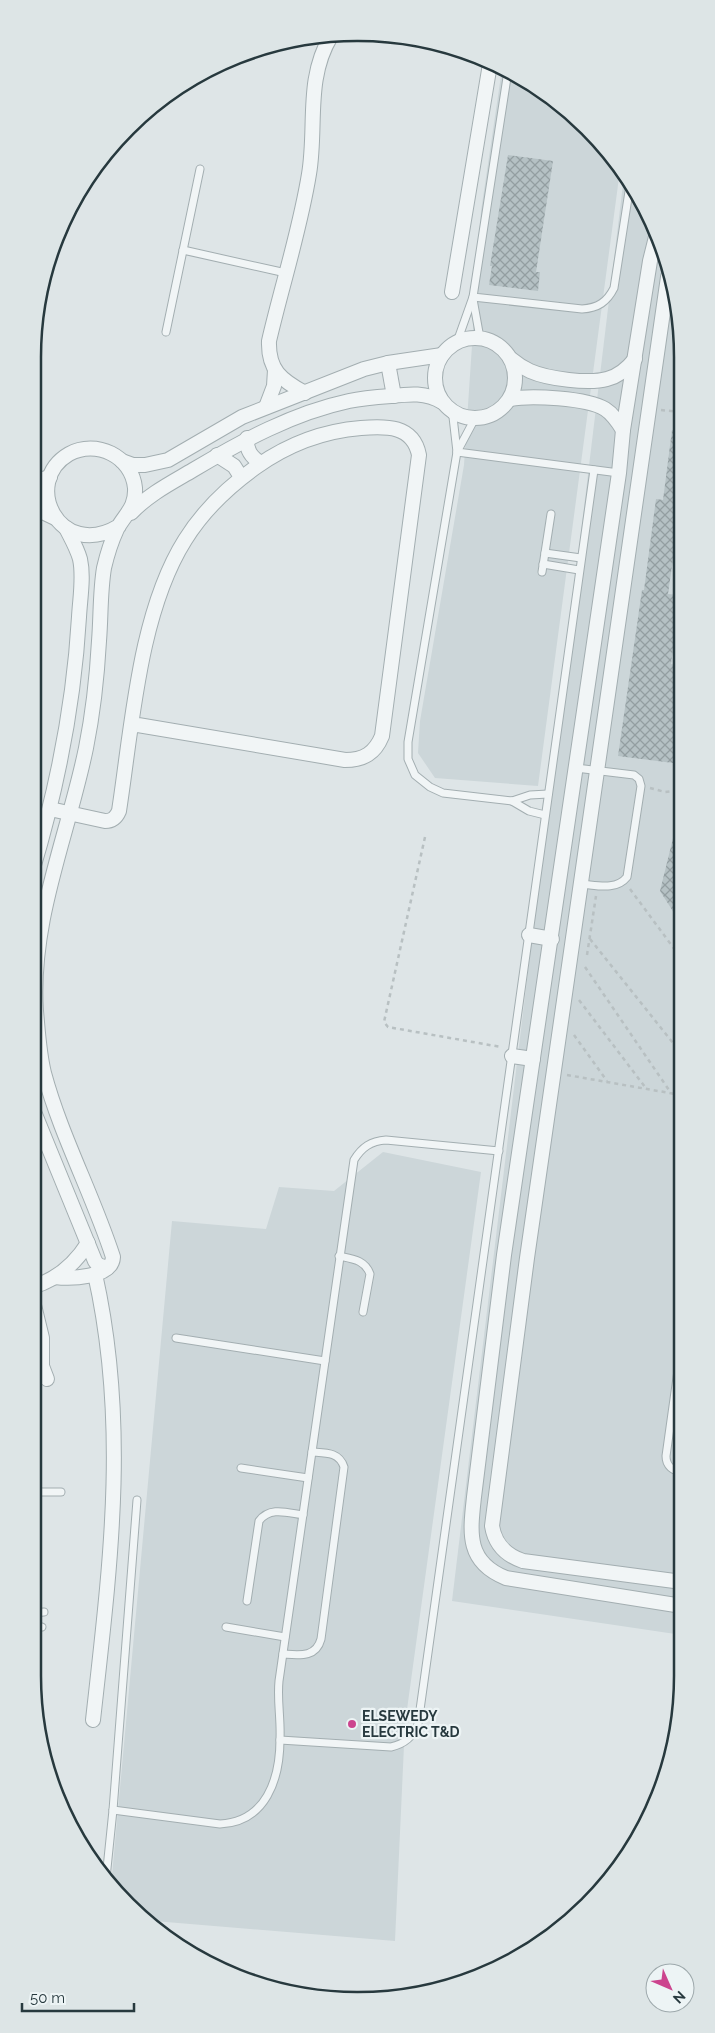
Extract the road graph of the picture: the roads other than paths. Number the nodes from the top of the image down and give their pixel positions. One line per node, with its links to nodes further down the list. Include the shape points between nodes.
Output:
1 (328, 43): 8 (street, via 314,82 310,169)
2 (489, 70): 10 (street)
3 (507, 79): 11 (lane)
4 (200, 169): 7 (lane)
5 (628, 195): 11 (lane, via 614,288 600,305 582,309)
6 (654, 247): 16 (street)
7 (184, 250): 8 (lane); 12 (lane)
8 (286, 273): 19 (street, via 269,340 270,360)
9 (666, 289): 50 (street)
10 (452, 292)
11 (473, 297): 13 (lane); 14 (lane)
12 (166, 332)
13 (480, 338): 14 (street); 17 (street, via 503,348)
14 (457, 342): 15 (street)
15 (442, 356): 18 (street); 25 (street, via 435,378 437,391)
16 (635, 358): 17 (street, via 615,376 589,381 537,374); 28 (street)
17 (511, 359): 23 (street, via 516,379)
18 (388, 363): 20 (street); 22 (street)
19 (275, 370): 21 (street); 26 (street, via 272,394)
20 (342, 379): 21 (street); 24 (street, via 342,389)
21 (306, 393): 26 (street)
22 (394, 396): 24 (street); 25 (street, via 427,394)
23 (510, 399): 27 (street, via 496,413); 28 (street, via 546,397 596,405 612,415)
24 (348, 401): 29 (street)
25 (445, 404): 27 (street, via 461,416); 30 (lane, via 452,417)
26 (266, 407): 32 (street, via 242,417 168,460 145,465)
27 (477, 418): 30 (lane)
28 (622, 430): 35 (street)
29 (247, 438): 31 (street); 33 (street, via 248,450)
30 (457, 452): 34 (lane); 55 (lane, via 408,742 408,759 422,782 442,793)
31 (217, 456): 37 (street, via 234,466); 42 (street, via 152,494)
32 (122, 461): 36 (street, via 110,452 96,448 81,449 68,455); 42 (street, via 131,473 135,487 134,501)
33 (261, 464): 37 (street); 51 (street, via 305,441 352,428 399,430 406,432 415,442 419,455 378,745 364,757 345,760)
34 (594, 470): 35 (lane); 45 (lane)
35 (619, 473): 49 (street)
36 (50, 477): 38 (street); 41 (street, via 47,491)
37 (241, 477): 51 (street, via 202,516 174,558 149,630)
38 (41, 480)
39 (41, 511): 41 (street)
40 (551, 514): 44 (lane)
41 (55, 518): 43 (street)
42 (124, 520): 43 (street, via 107,533 93,536); 57 (street, via 106,557 94,700 86,749)
43 (66, 528): 56 (street, via 76,548 81,569 78,636 68,721)
44 (545, 553): 45 (lane); 46 (lane)
45 (581, 558): 47 (lane)
46 (543, 564): 47 (lane); 48 (lane)
47 (580, 570): 54 (lane)
48 (542, 572)
49 (591, 662): 50 (street); 52 (street)
50 (613, 664): 53 (street)
51 (132, 724): 57 (street, via 117,816 105,821)
52 (576, 768): 53 (lane); 63 (street)
53 (598, 770): 60 (street); 60 (lane, via 634,775 642,786 629,871 624,881 614,886)
54 (548, 794): 55 (lane); 58 (lane)
55 (512, 801): 58 (lane, via 528,811)
56 (50, 809): 57 (street); 59 (street)
57 (69, 814): 61 (street)
58 (546, 815): 62 (lane)
59 (41, 840)
60 (581, 884): 72 (street)
61 (41, 930)
62 (529, 935): 63 (street); 64 (lane)
63 (552, 938): 65 (street)
64 (512, 1053): 65 (street); 68 (lane)
65 (533, 1059): 70 (street)
66 (41, 1068): 73 (street, via 113,1257 110,1265)
67 (41, 1129): 69 (street)
68 (498, 1151): 71 (lane, via 386,1140 364,1147 352,1168); 101 (lane, via 415,1733 400,1745 391,1747)
69 (88, 1243): 73 (street); 74 (street, via 77,1259)
70 (504, 1255): 72 (street); 93 (street, via 471,1525 476,1554 488,1569 506,1578)
71 (339, 1256): 76 (lane, via 359,1260 370,1274); 79 (lane)
72 (527, 1258): 90 (street, via 492,1526 494,1534 508,1555 523,1561)
73 (101, 1271): 74 (street, via 82,1277); 100 (street, via 112,1377 114,1477 110,1570)
74 (55, 1277): 75 (street)
75 (41, 1283)
76 (363, 1312)
77 (176, 1338): 79 (lane)
78 (41, 1348): 80 (street)
79 (325, 1361): 82 (lane)
80 (47, 1380)
81 (674, 1399): 84 (lane, via 666,1461)
82 (312, 1452): 85 (lane); 99 (lane, via 337,1456 344,1467 321,1639 310,1654)
83 (241, 1468): 85 (lane)
84 (674, 1470)
85 (308, 1478): 89 (lane)
86 (41, 1492): 87 (lane)
87 (61, 1492)
88 (137, 1500): 102 (lane)
89 (303, 1515): 92 (lane, via 271,1512 259,1521); 98 (lane)
90 (646, 1577): 91 (street); 93 (street)
91 (674, 1581)
92 (247, 1601)
93 (643, 1601): 94 (street)
94 (674, 1605)
95 (41, 1612): 96 (lane)
96 (44, 1612)
97 (226, 1627): 98 (lane)
98 (285, 1637): 99 (lane)
99 (282, 1654): 101 (lane, via 278,1703)
100 (93, 1720)
101 (280, 1740): 102 (lane, via 277,1770 269,1795 257,1809 233,1824)
102 (113, 1810): 103 (lane)
103 (107, 1868)

